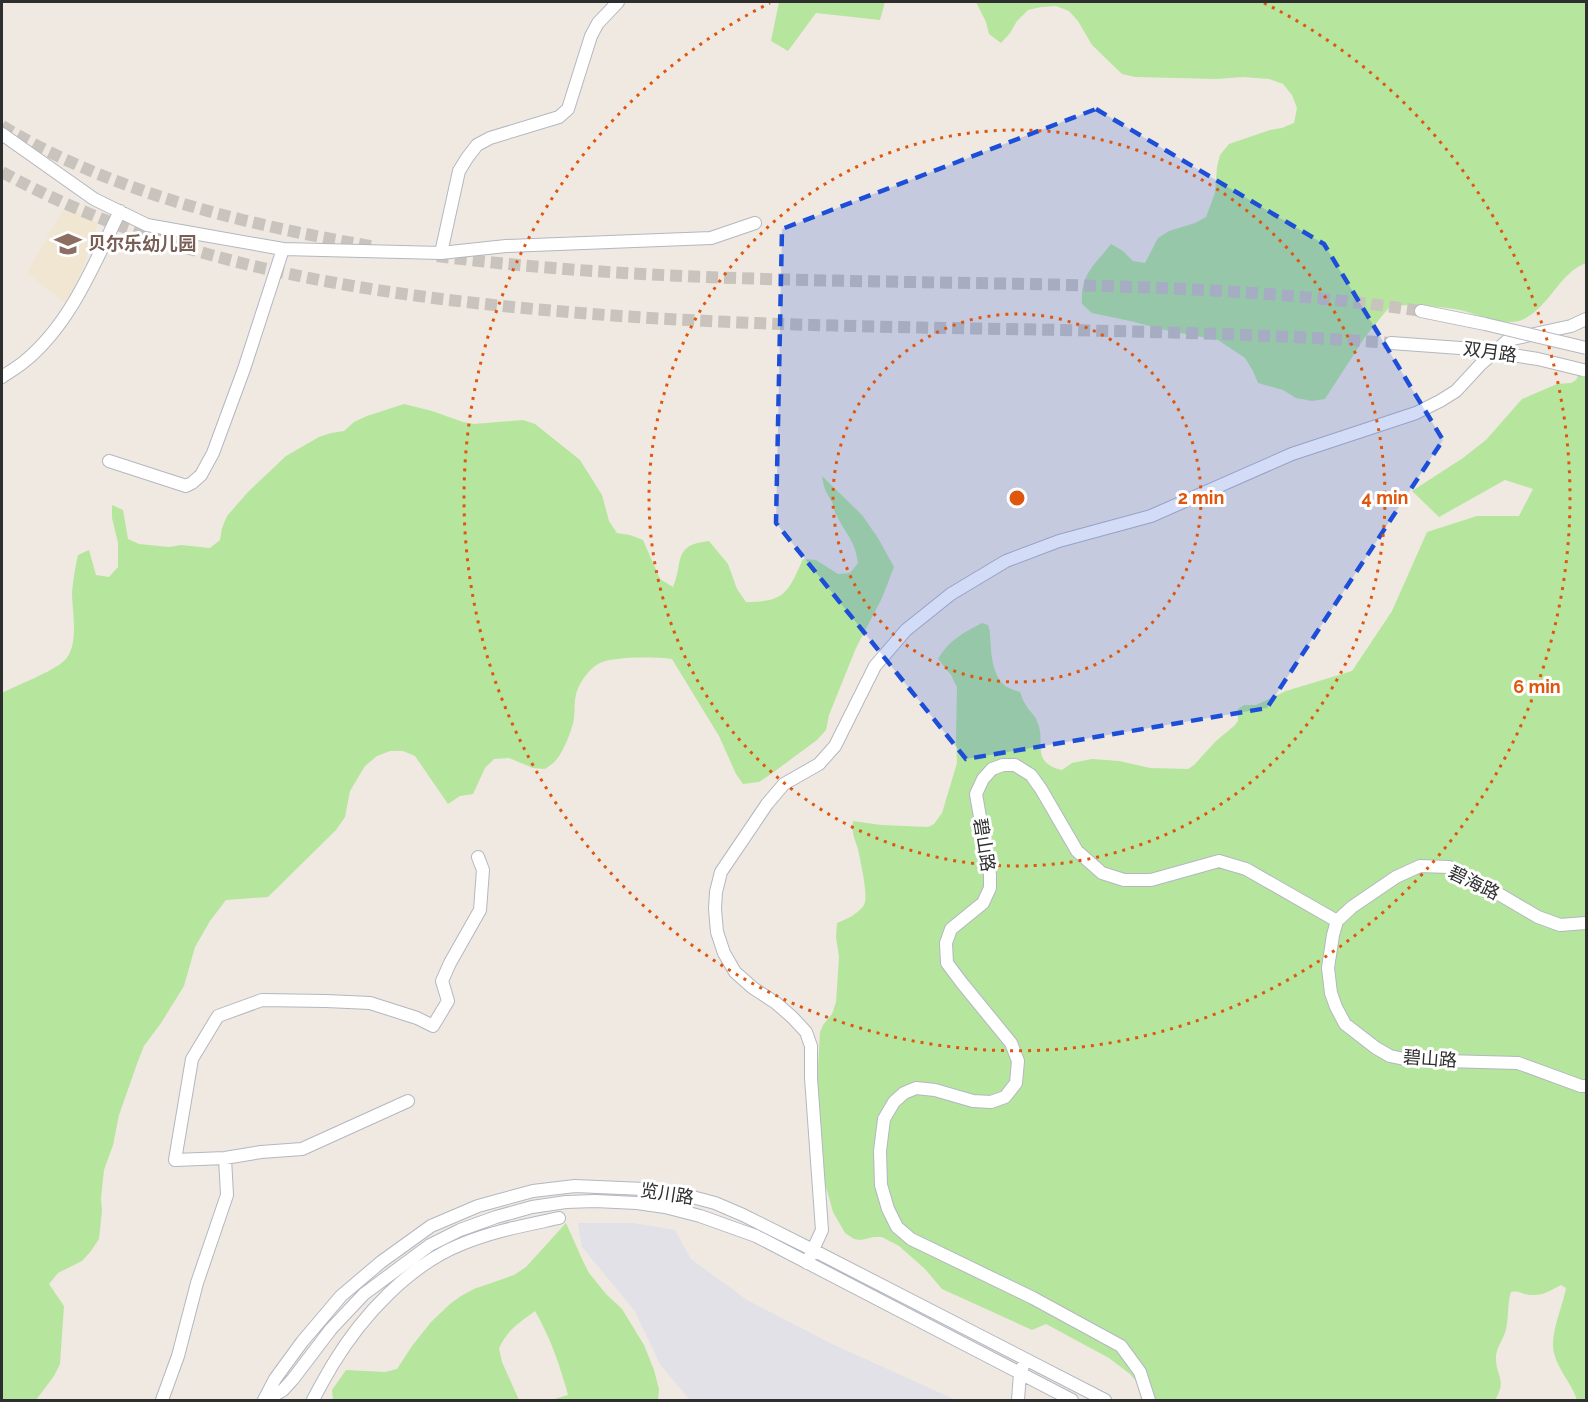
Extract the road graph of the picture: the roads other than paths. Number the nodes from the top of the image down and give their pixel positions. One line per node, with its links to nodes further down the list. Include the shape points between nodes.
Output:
1 (618, 2): 6 (street, via 591,36 568,109 549,121 490,138 477,145 467,158 459,171)
2 (2, 134): 3 (street, via 94,199)
3 (120, 211): 5 (street, via 147,225); 12 (street, via 79,294 56,329 25,361)
4 (755, 223): 6 (street, via 711,238 506,246)
5 (283, 249): 6 (street); 13 (street, via 244,369 201,475 186,486)
6 (441, 253)
7 (1421, 311): 10 (street, 双月路, bridge)
8 (1587, 319): 23 (street, via 1508,340 1456,391 1416,413 1292,454 1151,516 1059,541 1006,561 951,594 906,630 875,666 834,746 819,764 784,784 766,804 721,872 716,892 717,932 735,972 792,1017 806,1032 811,1046 822,1230)
9 (1392, 343): 11 (street, 双月路, bridge, via 1474,349 1538,358)
10 (1587, 348)
11 (1585, 370)
12 (2, 376)
13 (109, 461)
14 (478, 857): 19 (street, via 483,870 480,909 442,981 448,1001 433,1026 370,1003 262,1000 218,1016 192,1059 175,1160)
15 (1337, 921): 16 (street, 碧海路, via 1396,877 1420,866 1449,867 1538,917 1560,925); 17 (street, 碧山路, via 1328,968 1331,993 1345,1024 1376,1048 1409,1060 1518,1063); 33 (street, 碧山路, via 1246,869 1219,861 1151,880 1124,880 1102,873 1077,851 1031,775 1015,765 992,769 976,794 990,888 983,903 951,929 946,943 947,963 1011,1043 1018,1061 1016,1083 1005,1097 991,1102 916,1088 904,1093 884,1119 881,1185 897,1227 911,1239 1121,1346 1140,1372)
16 (1587, 922)
17 (1587, 1086)
18 (408, 1101): 19 (street, via 302,1149)
19 (225, 1158): 27 (street, via 227,1195)
20 (560, 1187): 21 (street); 23 (street, 览川路, via 681,1194 715,1203); 28 (street, 览川路, via 478,1206 431,1226 381,1262 341,1296 302,1342 275,1379)
21 (561, 1203): 24 (street, 览川路, via 595,1201 665,1207 756,1236); 28 (street, 览川路, via 496,1217 430,1245 364,1294 283,1390)
22 (559, 1218): 29 (street, via 463,1243 408,1276 388,1294 338,1356)
23 (813, 1250): 24 (street); 25 (street, 览川路)
24 (807, 1263): 26 (street, 览川路)
25 (1026, 1360): 26 (street); 32 (street, 览川路)
26 (1020, 1373): 30 (street); 31 (street, 览川路)
27 (162, 1401)
28 (265, 1401)
29 (313, 1401)
30 (1018, 1401)
31 (1072, 1401)
32 (1105, 1401)
33 (1149, 1401)

